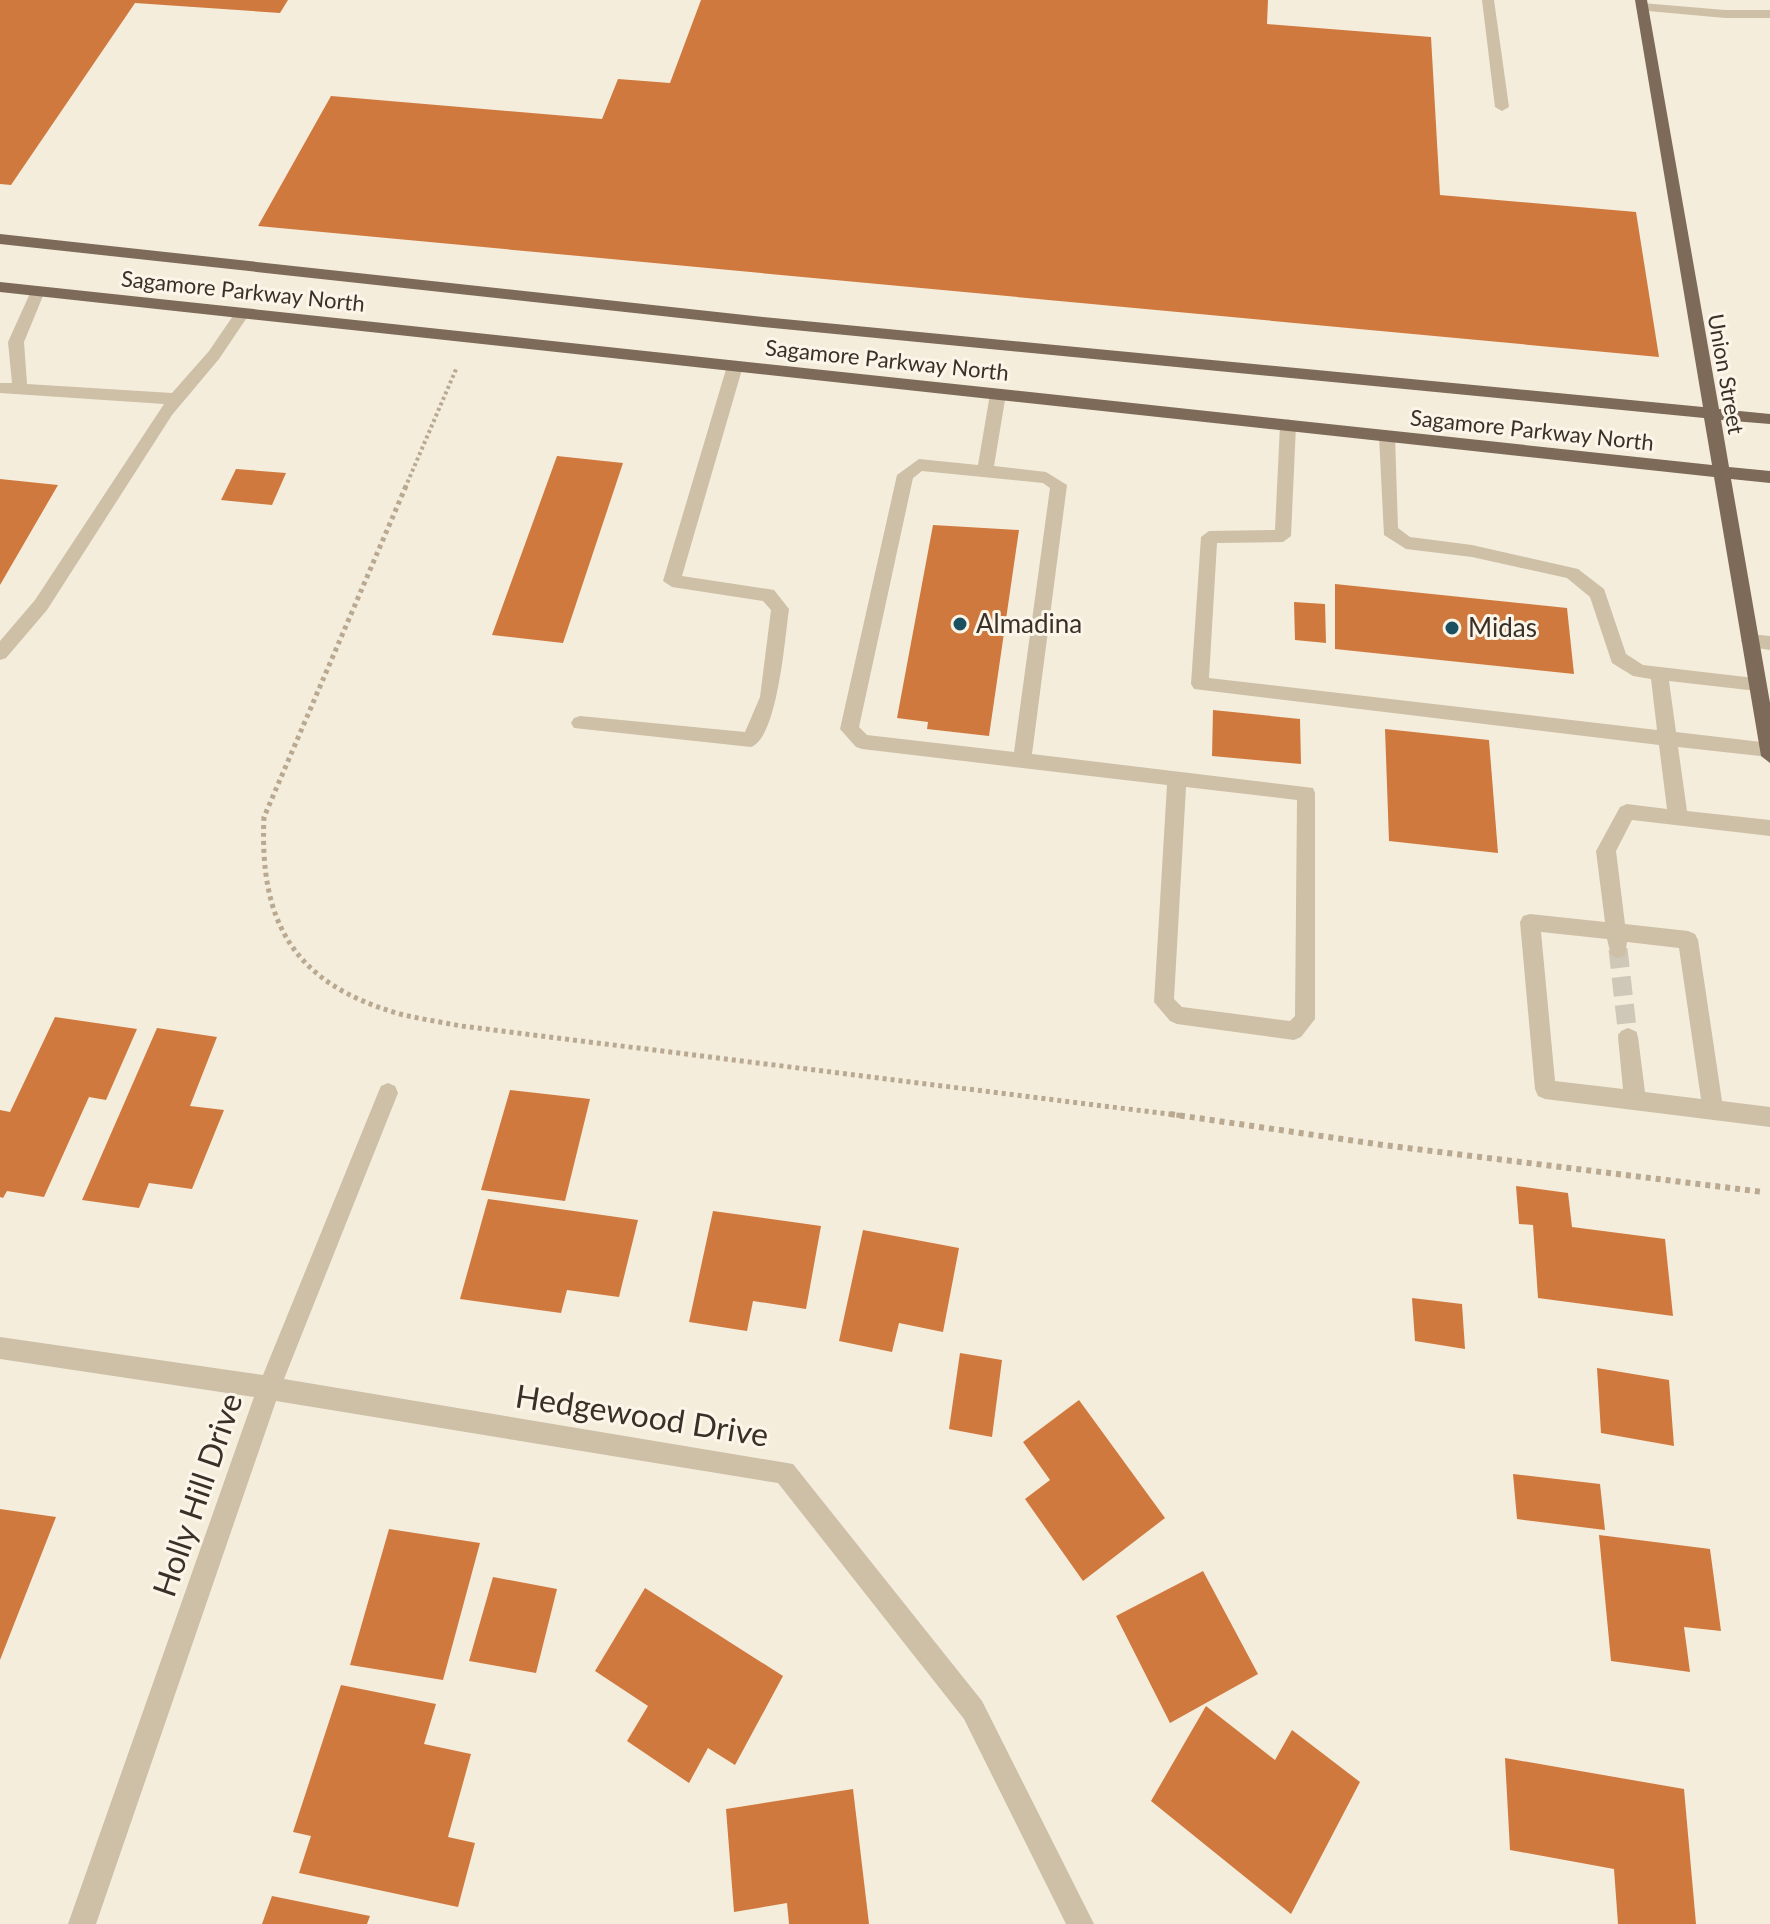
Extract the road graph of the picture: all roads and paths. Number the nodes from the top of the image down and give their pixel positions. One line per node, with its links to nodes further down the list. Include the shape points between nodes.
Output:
1 (1488, 0): 4 (street)
2 (1642, 4): 3 (street); 15 (main road, Union Street)
3 (1770, 14)
4 (1502, 107)
5 (0, 239): 15 (main road, Sagamore Parkway North, via 747,320)
6 (0, 287): 7 (main road, Sagamore Parkway North)
7 (38, 291): 8 (main road, Sagamore Parkway North); 12 (street, via 16,342)
8 (242, 313): 10 (main road, Sagamore Parkway North); 14 (street)
9 (457, 366): 40 (path, via 264,817 261,844 269,909 290,948 326,982 397,1013 461,1026 1083,1101)
10 (735, 366): 13 (main road, Sagamore Parkway North); 27 (street, via 672,581 768,595 780,609 769,697 751,740)
11 (0, 388): 12 (street)
12 (20, 389): 14 (street)
13 (998, 394): 17 (main road, Sagamore Parkway North); 19 (street)
14 (177, 399): 24 (street, via 41,605)
15 (1710, 413): 16 (main road, Sagamore Parkway North); 20 (main road, Union Street)
16 (1770, 419)
17 (1288, 425): 18 (main road, Sagamore Parkway North); 28 (street, via 1283,536 1209,537 1200,684)
18 (1387, 436): 20 (main road, Sagamore Parkway North); 25 (street, via 1390,531 1406,543 1572,573 1598,594 1618,658 1639,671)
19 (985, 471): 30 (street, via 1046,478 1059,485); 30 (street, via 919,465 905,475 849,729 862,742)
20 (1721, 472): 21 (main road, Sagamore Parkway North); 22 (main road, Union Street)
21 (1770, 477)
22 (1750, 641): 23 (street); 26 (main road, Union Street)
23 (1770, 643)
24 (0, 653)
25 (1659, 673): 26 (street); 28 (street)
26 (1757, 684): 29 (main road, Union Street)
27 (580, 723)
28 (1668, 739): 29 (street); 32 (street)
29 (1770, 753)
30 (1022, 760): 31 (street)
31 (1177, 778): 31 (street, via 1306,793 1305,1019 1294,1031 1177,1015 1164,1002)
32 (1678, 818): 33 (street); 34 (street, via 1627,812 1606,851)
33 (1770, 828)
34 (1617, 941): 37 (street, via 1530,922 1545,1089); 38 (street, via 1688,940)
35 (1628, 1037): 37 (street)
36 (388, 1093): 42 (street, Holly Hill Drive)
37 (1635, 1099): 38 (street)
38 (1713, 1109): 39 (street)
39 (1770, 1117)
40 (1763, 1192)
41 (0, 1348): 42 (street, Hedgewood Drive)
42 (269, 1388): 43 (street, Holly Hill Drive); 44 (street, Hedgewood Drive, via 785,1472 973,1710)
43 (82, 1924)
44 (1080, 1924)

